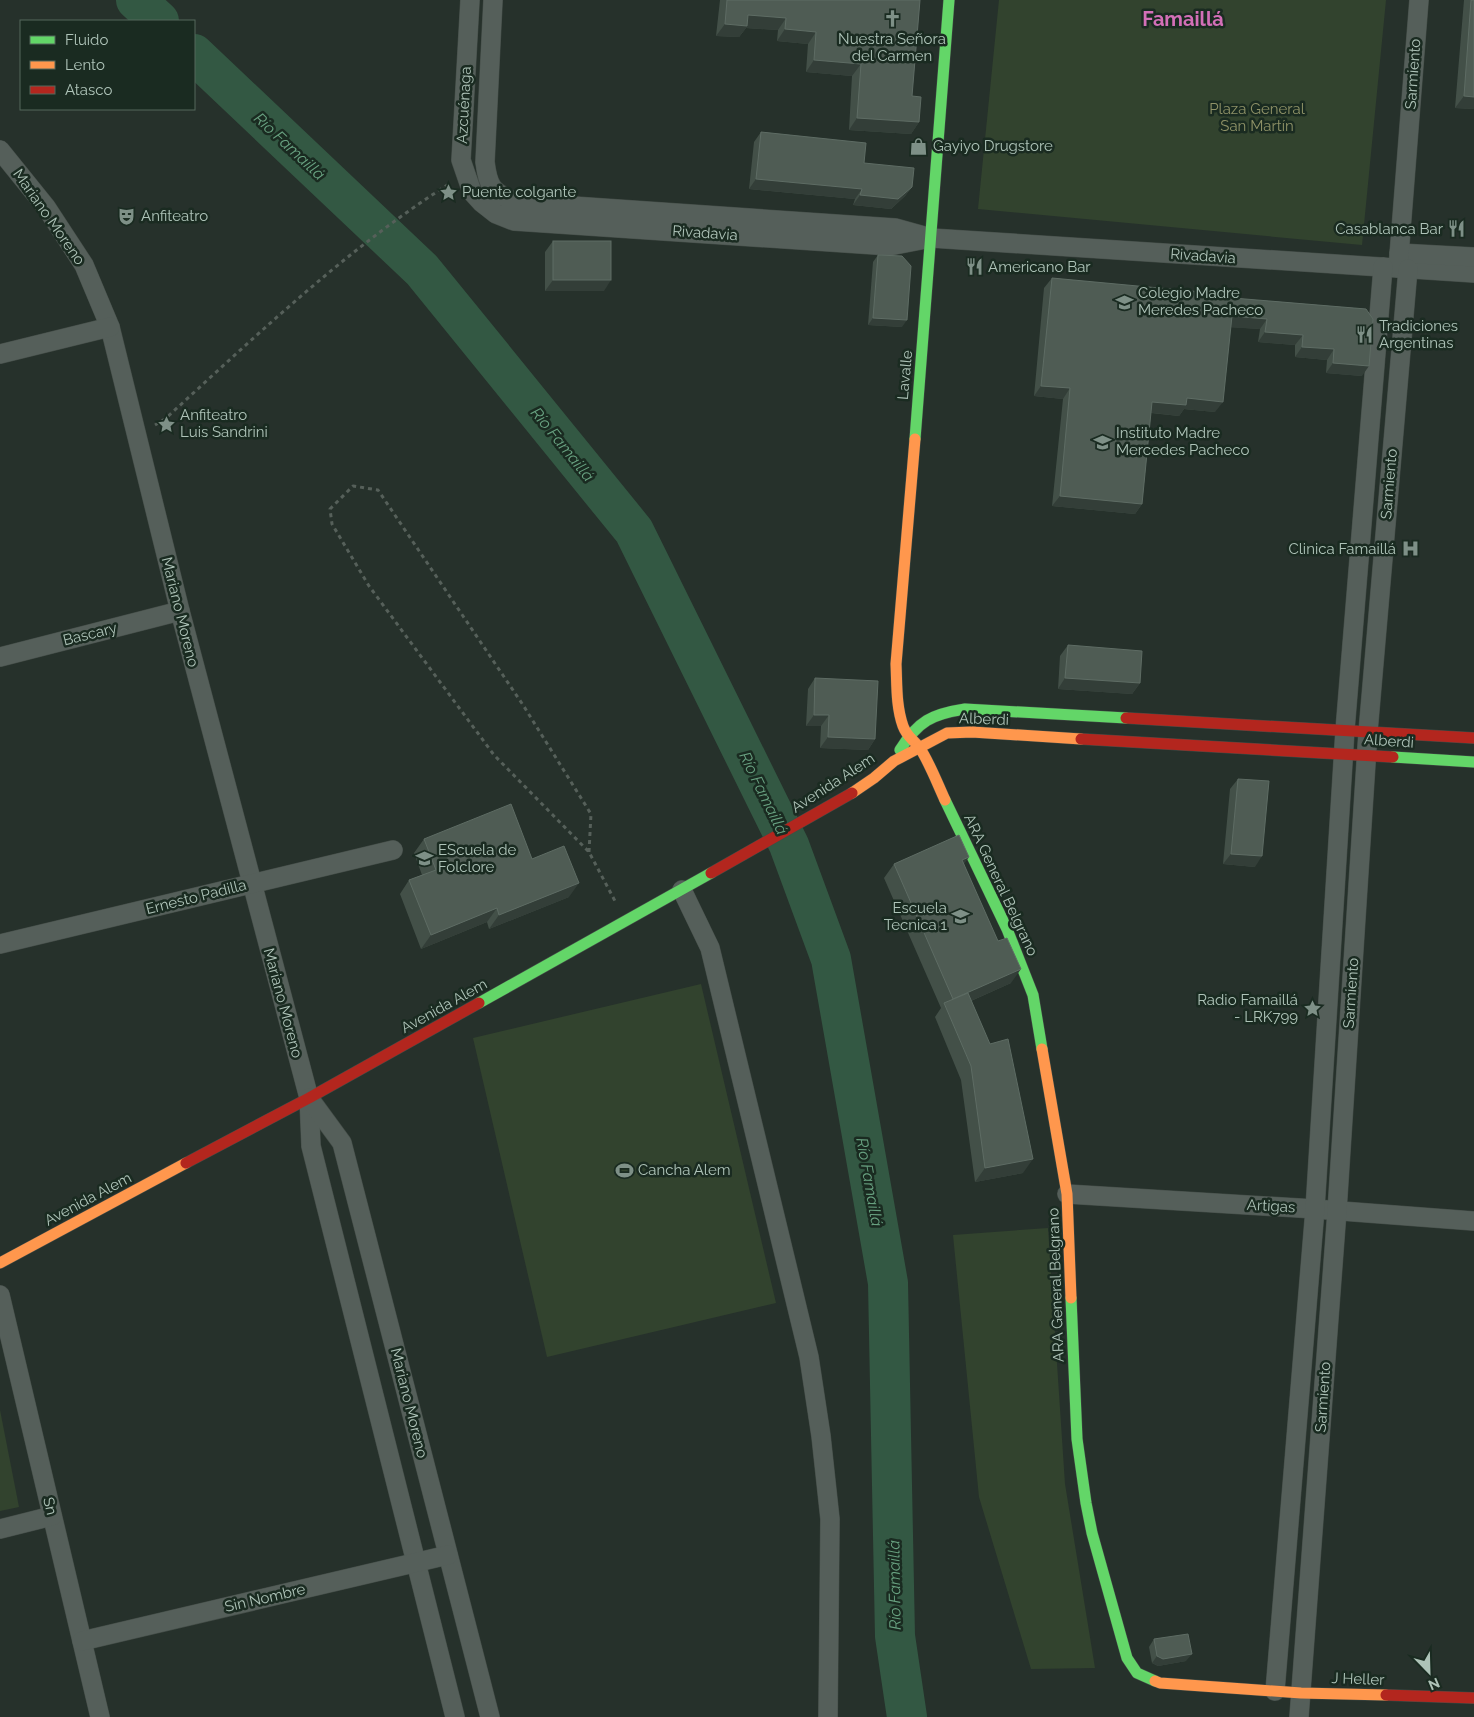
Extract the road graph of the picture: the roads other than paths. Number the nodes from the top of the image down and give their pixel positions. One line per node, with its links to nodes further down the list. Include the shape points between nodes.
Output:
1 (470, 0): 6 (street, Azcuénaga, via 461,160 472,192)
2 (493, 0): 6 (street, Azcuénaga, via 485,162)
3 (949, 0): 7 (street, Lavalle)
4 (1419, 0): 9 (street, Sarmiento)
5 (0, 150): 11 (street, Mariano Moreno, via 46,207 84,265)
6 (488, 196): 7 (street, Rivadavia, via 496,214 514,220 890,246)
7 (931, 238): 9 (street, Rivadavia); 17 (street, Lavalle, via 896,664 901,718)
8 (1474, 257): 9 (street, Rivadavia)
9 (1397, 264): 10 (street, Rivadavia); 15 (street, Sarmiento); 16 (street, Sarmiento)
10 (1474, 273)
11 (110, 327): 12 (street); 13 (street, Mariano Moreno)
12 (0, 354)
13 (180, 611): 14 (street, Bascary); 25 (street, Mariano Moreno)
14 (0, 657)
15 (1345, 730): 16 (street, Alberdi); 17 (street, Alberdi, via 965,710 944,712 920,722); 20 (street, Sarmiento)
16 (1368, 732): 18 (street, Alberdi); 21 (street, Sarmiento)
17 (908, 737): 19 (street); 22 (street, Alberdi)
18 (1474, 738)
19 (919, 747): 20 (street, Alberdi, via 947,733 972,732); 22 (street, Alberdi); 29 (street, ARA General Belgrano, via 1007,929 1033,995)
20 (1344, 754): 21 (street, Alberdi); 30 (street, Sarmiento)
21 (1367, 755): 23 (street, Alberdi); 31 (street, Sarmiento)
22 (894, 761): 26 (street, Avenida Alem, via 842,799)
23 (1474, 762)
24 (393, 850): 25 (street, Ernesto Padilla)
25 (251, 884): 27 (street, Ernesto Padilla); 28 (street, Mariano Moreno)
26 (689, 885): 28 (street, Avenida Alem); 46 (street, via 710,948 809,1357 822,1436 830,1519)
27 (0, 944)
28 (308, 1098): 33 (street, Avenida Alem); 37 (street, Mariano Moreno, via 342,1144); 38 (street, Mariano Moreno, via 311,1146)
29 (1067, 1194): 30 (street, Artigas); 40 (street, ARA General Belgrano, via 1078,1448 1092,1533 1127,1658 1137,1673 1160,1683)
30 (1315, 1209): 31 (street, Artigas); 40 (street, Sarmiento)
31 (1337, 1211): 32 (street, Artigas); 41 (street, Sarmiento)
32 (1474, 1221)
33 (0, 1263)
34 (0, 1295): 35 (street, Sn)
35 (52, 1516): 36 (street); 39 (street, Sn)
36 (0, 1528)
37 (448, 1555): 38 (street, Sin Nombre); 45 (street, Mariano Moreno)
38 (416, 1563): 39 (street, Sin Nombre); 44 (street, Mariano Moreno)
39 (82, 1641): 43 (street, Sn)
40 (1276, 1691): 41 (street, ARA General Belgrano)
41 (1301, 1693): 42 (street, J Heller); 47 (street, Sarmiento)
42 (1474, 1698)
43 (100, 1717)
44 (455, 1717)
45 (490, 1717)
46 (828, 1717)
47 (1299, 1717)

